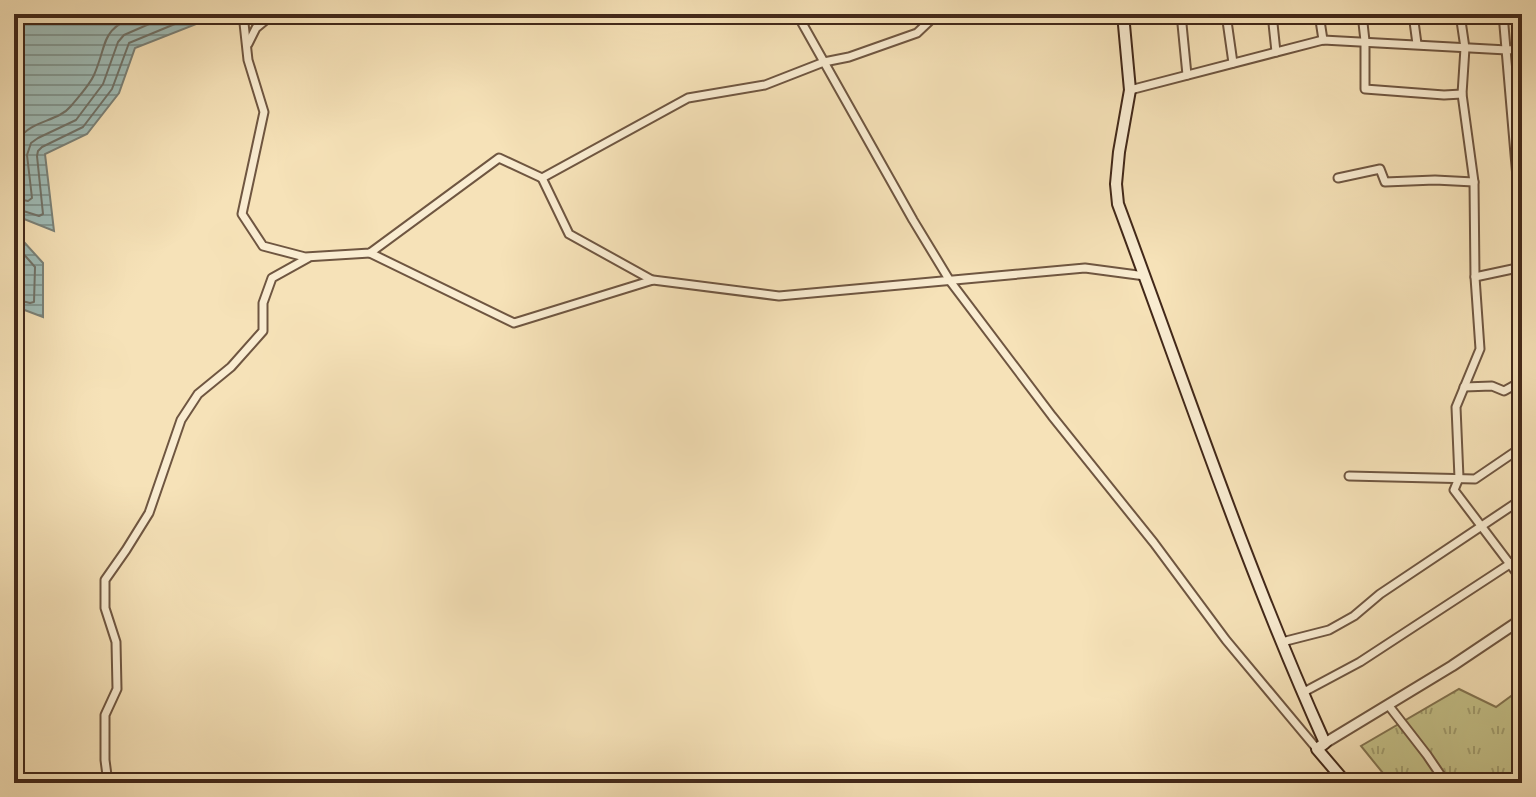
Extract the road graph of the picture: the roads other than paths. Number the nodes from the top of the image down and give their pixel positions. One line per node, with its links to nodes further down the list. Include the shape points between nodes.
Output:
1 (243, 14): 17 (street)
2 (273, 14): 17 (street, via 256,28)
3 (797, 14): 22 (street)
4 (937, 14): 22 (street, via 917,33)
5 (1123, 14): 25 (main road)
6 (1181, 14): 24 (street)
7 (1226, 14): 23 (street)
8 (1272, 14): 21 (street)
9 (1319, 14): 14 (street)
10 (1362, 14): 15 (street)
11 (1413, 14): 16 (street)
12 (1460, 14): 18 (street)
13 (1503, 14): 20 (street)
14 (1323, 40): 15 (street); 21 (street)
15 (1365, 41): 16 (street); 26 (street, via 1365,89)
16 (1417, 44): 18 (street)
17 (247, 46): 32 (street, via 264,112 242,214 263,246)
18 (1465, 48): 20 (street); 26 (street)
19 (1522, 49): 20 (street)
20 (1507, 50): 30 (street)
21 (1276, 52): 23 (street)
22 (824, 62): 27 (street, via 765,85 688,98); 37 (street)
23 (1233, 63): 24 (street)
24 (1187, 75): 25 (street)
25 (1130, 90): 34 (main road, via 1116,184 1118,204)
26 (1462, 94): 29 (street)
27 (542, 178): 31 (street, via 499,158); 36 (street, via 569,234)
28 (1338, 178): 29 (street, via 1380,169 1385,182)
29 (1474, 182): 35 (street)
30 (1522, 236)
31 (370, 253): 32 (street); 36 (street, via 514,323)
32 (310, 257): 53 (street, via 272,278 263,303 263,331 198,394 181,420 149,513 105,580 105,608 116,642 117,689 105,715)
33 (1522, 267): 35 (street)
34 (1145, 276): 37 (street, via 1085,268); 49 (main road)
35 (1475, 277): 39 (street, via 1480,349)
36 (653, 280): 37 (street, via 779,296)
37 (950, 281): 52 (street, via 1226,640)
38 (1522, 381): 39 (street, via 1504,391)
39 (1464, 387): 42 (street, via 1456,407)
40 (1522, 447): 42 (street, via 1475,479)
41 (1349, 476): 42 (street)
42 (1459, 478): 44 (street, via 1454,490)
43 (1522, 499): 44 (street)
44 (1481, 526): 46 (street); 49 (street, via 1354,616 1329,630)
45 (1522, 556): 46 (street)
46 (1510, 564): 47 (street); 50 (street, via 1360,662)
47 (1522, 580)
48 (1522, 619): 51 (street)
49 (1282, 642): 50 (main road)
50 (1302, 693): 52 (main road)
51 (1389, 706): 52 (street); 55 (street)
52 (1321, 746): 54 (main road)
53 (108, 783)
54 (1346, 783)
55 (1446, 783)

